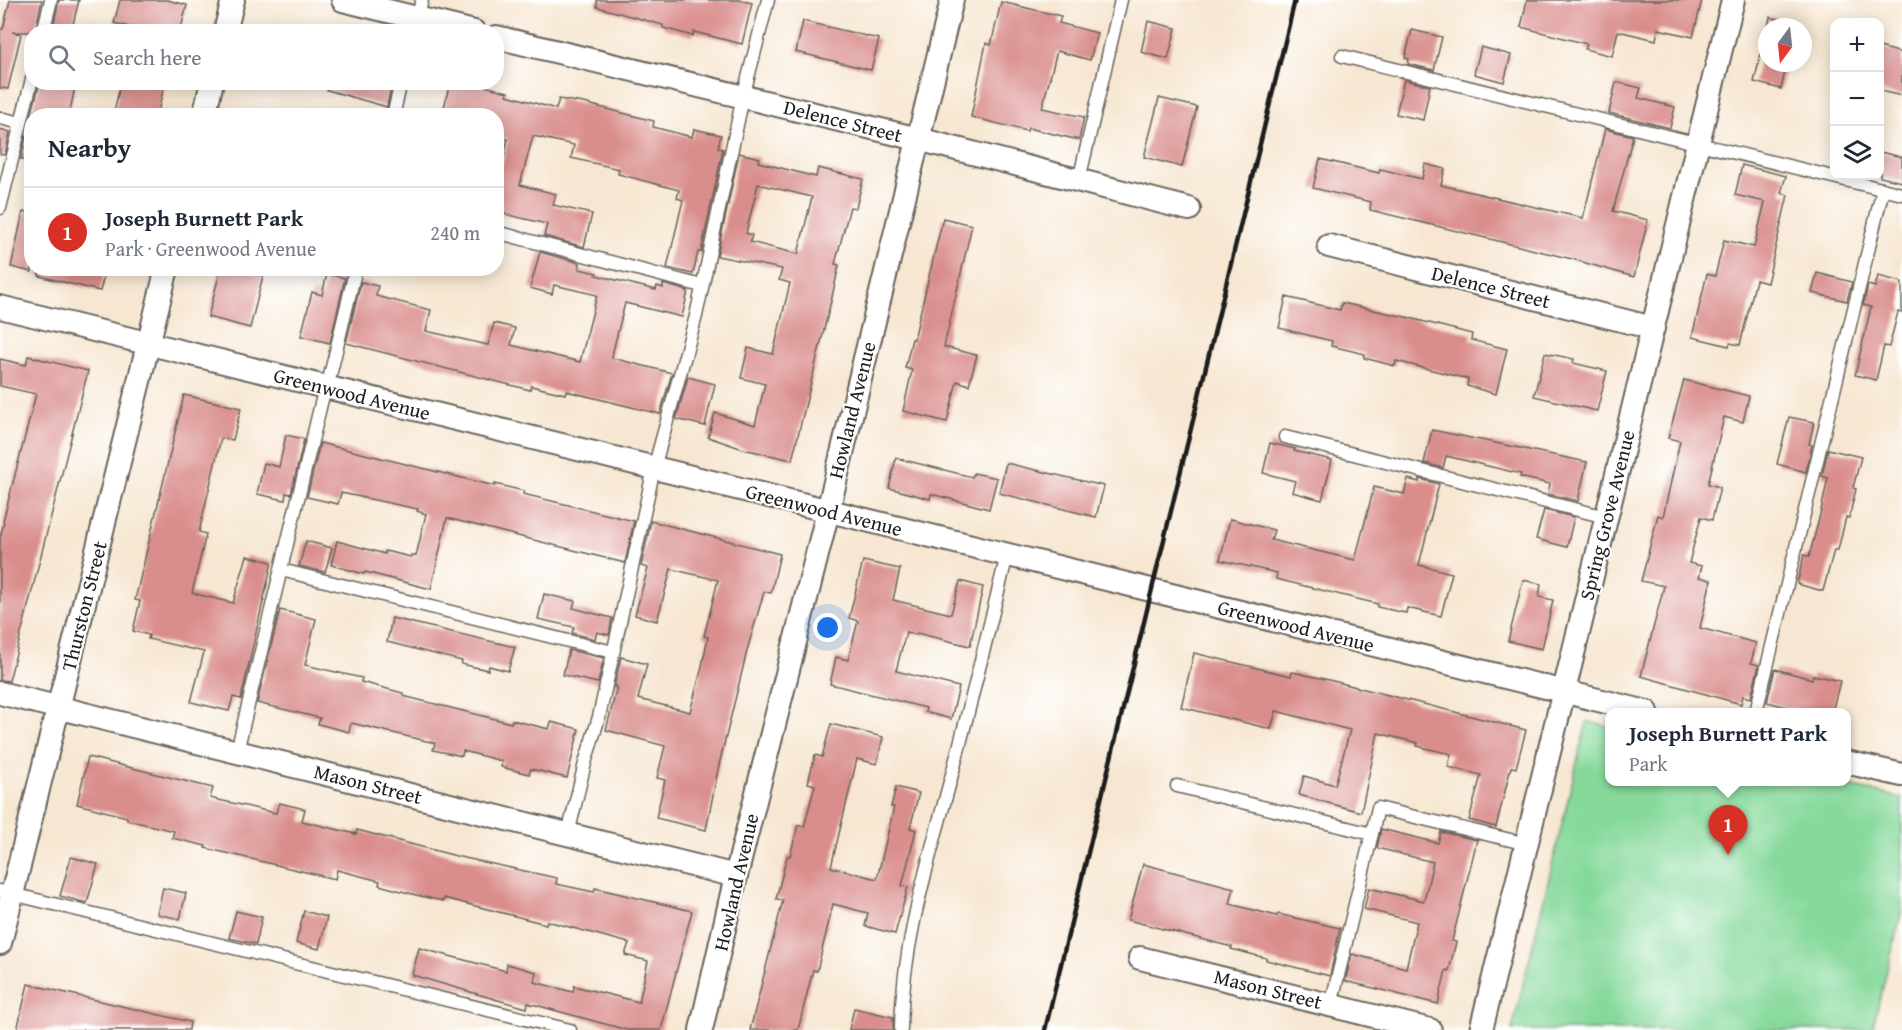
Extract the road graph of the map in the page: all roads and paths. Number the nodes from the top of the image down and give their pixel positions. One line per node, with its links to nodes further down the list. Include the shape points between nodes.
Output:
1 (51, 0): 9 (lane)
2 (233, 0): 10 (street)
3 (343, 0): 8 (street)
4 (768, 0): 17 (lane)
5 (951, 0): 24 (street, Howland Avenue)
6 (1121, 0): 26 (lane)
7 (1733, 0): 25 (street, Spring Grove Avenue)
8 (418, 16): 11 (street)
9 (45, 24)
10 (227, 24)
11 (446, 24)
12 (504, 39): 17 (street, Delence Street)
13 (1342, 56): 25 (lane)
14 (29, 90): 18 (lane)
15 (210, 90): 19 (street)
16 (399, 90): 20 (lane)
17 (743, 97): 24 (street, Delence Street); 35 (lane)
18 (25, 108)
19 (206, 108)
20 (395, 108)
21 (24, 111): 23 (lane)
22 (0, 118): 23 (lane)
23 (21, 123): 29 (lane)
24 (918, 139): 26 (street, Delence Street); 42 (street, Howland Avenue)
25 (1698, 144): 27 (lane); 37 (street, Spring Grove Avenue)
26 (1079, 180): 30 (street, Delence Street)
27 (1883, 189): 28 (lane); 51 (lane)
28 (1902, 194)
29 (0, 208)
30 (1189, 209)
31 (504, 234): 35 (lane)
32 (1329, 246): 37 (street, Delence Street)
33 (165, 276): 38 (street, Thurston Street)
34 (354, 276): 39 (lane)
35 (702, 286): 41 (lane)
36 (0, 307): 38 (street, Greenwood Avenue)
37 (1653, 328): 43 (street, Spring Grove Avenue)
38 (148, 344): 39 (street, Greenwood Avenue); 49 (street, Thurston Street)
39 (326, 387): 41 (street, Greenwood Avenue); 45 (lane)
40 (1285, 437): 43 (lane)
41 (654, 468): 42 (street, Greenwood Avenue); 46 (lane)
42 (828, 511): 44 (street, Greenwood Avenue); 59 (street, Howland Avenue)
43 (1606, 517): 47 (street, Spring Grove Avenue)
44 (1007, 555): 47 (street, Greenwood Avenue); 66 (lane, via 912,928 901,992)
45 (281, 570): 46 (lane); 52 (lane)
46 (613, 652): 56 (lane)
47 (1564, 692): 50 (street, Greenwood Avenue); 58 (street, Spring Grove Avenue)
48 (0, 693): 49 (street, Mason Street)
49 (59, 707): 52 (street, Mason Street); 60 (street, Thurston Street)
50 (1630, 708)
51 (1757, 708)
52 (237, 751): 56 (street, Mason Street)
53 (1851, 763): 54 (street)
54 (1902, 775)
55 (1176, 786): 57 (lane)
56 (568, 834): 59 (street, Mason Street)
57 (1372, 834): 58 (lane, via 1378,808); 63 (lane)
58 (1527, 844): 68 (street, Spring Grove Avenue)
59 (736, 876): 65 (street, Howland Avenue)
60 (6, 893): 61 (street, Thurston Street); 64 (lane)
61 (0, 943)
62 (1140, 958): 63 (street, Mason Street)
63 (1331, 1005): 67 (street, Mason Street)
64 (570, 1030)
65 (701, 1030)
66 (901, 1030)
67 (1430, 1030)
68 (1481, 1030)

